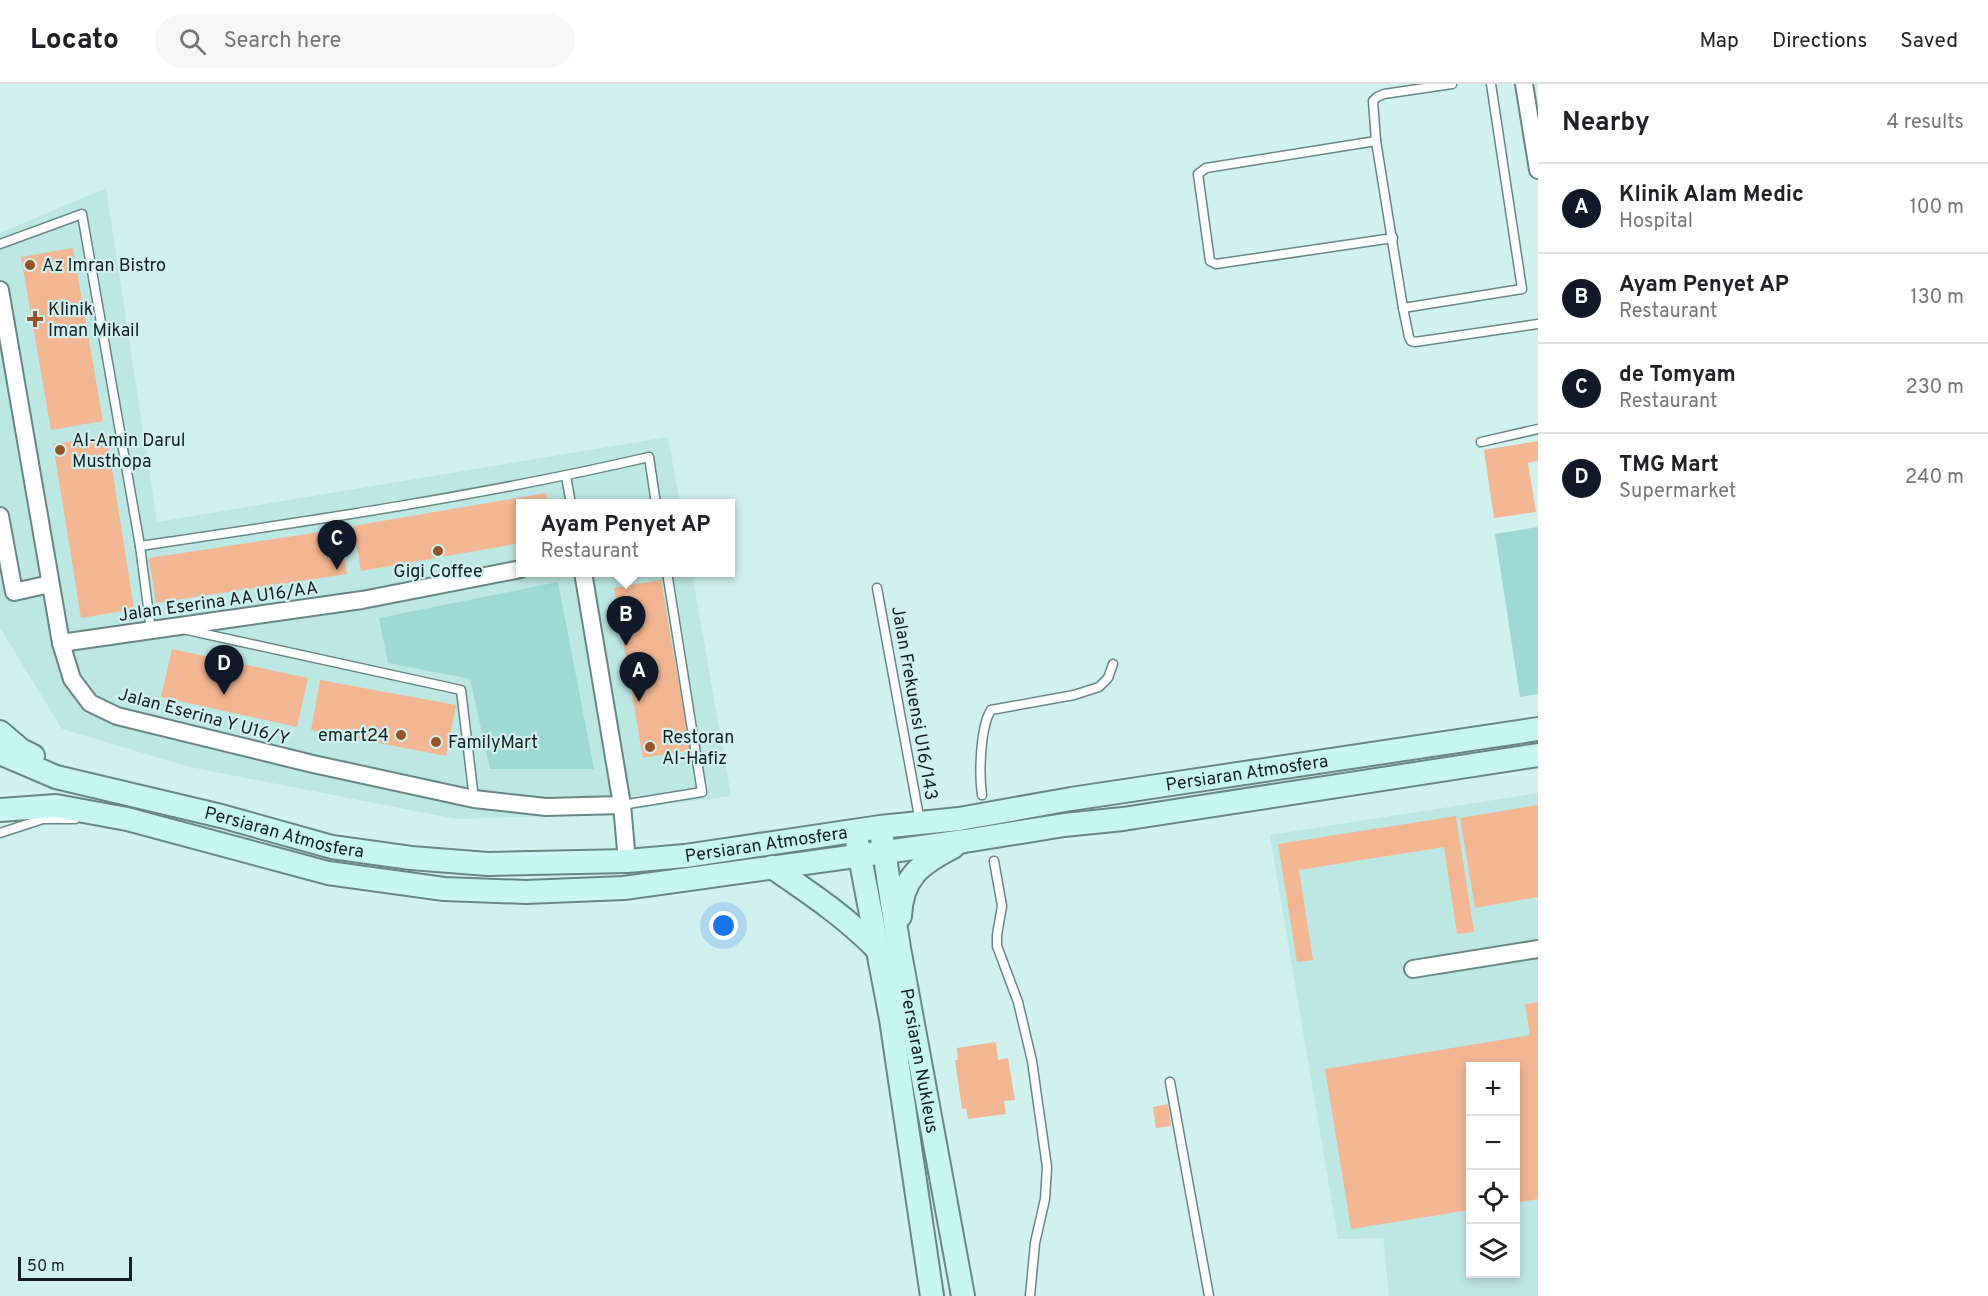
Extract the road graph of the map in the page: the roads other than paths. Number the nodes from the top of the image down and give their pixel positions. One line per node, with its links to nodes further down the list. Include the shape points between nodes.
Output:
1 (1452, 84): 4 (lane, via 1377,97 1373,101)
2 (1491, 84): 9 (lane, via 1521,289)
3 (1529, 90): 5 (street)
4 (1376, 141): 6 (lane); 6 (lane, via 1206,168 1198,174 1210,261 1216,264)
5 (1538, 170)
6 (1393, 238): 9 (lane)
7 (0, 244): 17 (lane, via 82,214)
8 (0, 290): 21 (street, Jalan Eserina Y U16/Y)
9 (1403, 308): 10 (lane, via 1409,337 1415,342)
10 (1538, 324)
11 (1538, 429): 12 (lane)
12 (1481, 441)
13 (566, 476): 14 (lane); 15 (lane, via 649,457); 17 (lane, via 343,516)
14 (570, 499)
15 (655, 499)
16 (0, 516): 21 (street, via 14,592)
17 (140, 546): 24 (lane)
18 (516, 570): 23 (street, Jalan Eserina AA U16/AA, via 362,600)
19 (584, 577): 34 (street)
20 (668, 577): 34 (lane, via 702,792)
21 (50, 584): 25 (street, Jalan Eserina Y U16/Y)
22 (877, 588): 37 (lane, Jalan Frekuensi U16/143)
23 (173, 627): 24 (street, Jalan Eserina AA U16/AA); 32 (lane, via 460,690)
24 (151, 630): 25 (street, Jalan Eserina AA U16/AA)
25 (61, 643): 32 (street, Jalan Eserina Y U16/Y, via 72,679 90,703 117,716)
26 (1113, 664): 31 (lane, via 1108,678 1099,687 991,710 983,734 979,775)
27 (1538, 729): 37 (street, Persiaran Atmosfera)
28 (0, 732): 33 (street, via 21,750 43,761)
29 (0, 753): 33 (street, Persiaran Atmosfera, via 56,777)
30 (1538, 755): 41 (street, Persiaran Atmosfera)
31 (982, 795)
32 (474, 799): 34 (street, Jalan Eserina Y U16/Y, via 546,807)
33 (151, 800): 44 (street, Persiaran Atmosfera, via 332,847 411,858 488,864)
34 (622, 805): 44 (street)
35 (0, 810): 36 (street, Persiaran Atmosfera, via 56,806)
36 (127, 819): 40 (lane, via 43,819); 46 (street, Persiaran Atmosfera, via 328,873 444,889 526,892 624,888)
37 (920, 823): 38 (street, Persiaran Atmosfera)
38 (880, 827): 39 (street, Persiaran Atmosfera); 42 (street, Persiaran Nukleus)
39 (855, 831): 43 (street, Persiaran Nukleus); 44 (street, Persiaran Atmosfera)
40 (0, 833)
41 (965, 842): 42 (street, Persiaran Atmosfera); 47 (street, via 929,860 911,878 901,898)
42 (885, 852): 43 (street, Persiaran Atmosfera); 47 (street, Persiaran Nukleus)
43 (860, 856): 46 (street, Persiaran Atmosfera); 47 (street, Persiaran Nukleus)
44 (627, 861)
45 (994, 861): 53 (lane, via 1002,906 997,946 1018,1002 1032,1061 1047,1167)
46 (772, 867): 47 (street)
47 (888, 949): 51 (street, Persiaran Nukleus, via 891,1019); 52 (street, Persiaran Nukleus)
48 (1538, 949): 49 (street)
49 (1413, 969)
50 (1170, 1082): 54 (lane)
51 (932, 1296)
52 (963, 1296)
53 (1030, 1296)
54 (1209, 1296)

